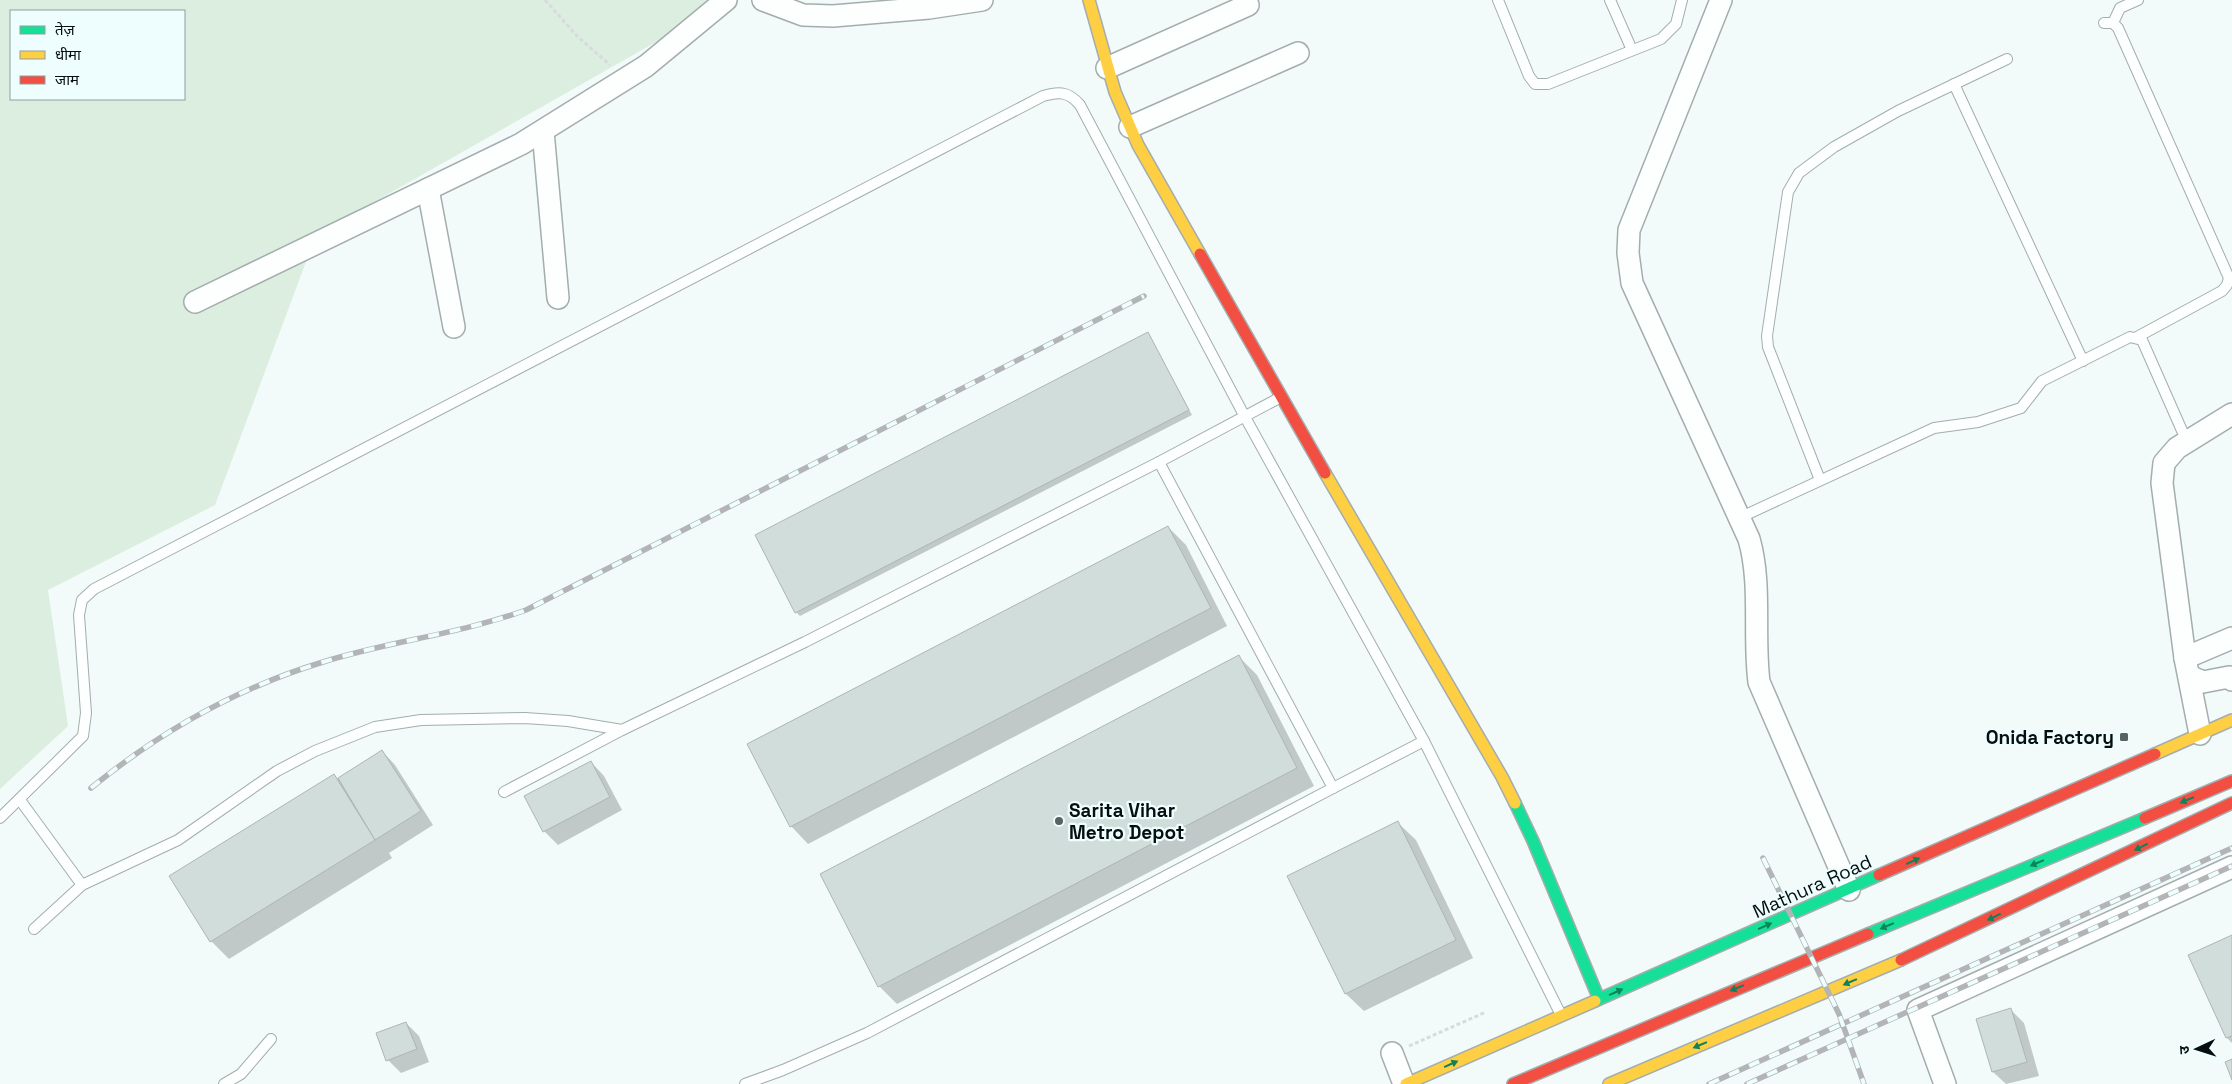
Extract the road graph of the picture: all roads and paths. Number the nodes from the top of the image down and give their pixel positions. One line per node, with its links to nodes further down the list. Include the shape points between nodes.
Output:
1 (545, 0): 17 (path, via 577,36)
2 (726, 0): 17 (street, via 646,66)
3 (763, 0): 11 (street, via 803,15 833,16)
4 (982, 0): 11 (street)
5 (1498, 0): 13 (lane, via 1535,84 1548,84)
6 (1610, 0): 13 (lane)
7 (1682, 0): 13 (lane, via 1676,24 1661,39)
8 (1721, 0): 33 (street, via 1629,230 1628,253 1632,284)
9 (2138, 0): 25 (lane, via 2120,8 2108,23 2118,28 2229,278 2222,291)
10 (1092, 1): 16 (main road)
11 (928, 4)
12 (1248, 5): 16 (street)
13 (1632, 50)
14 (1298, 53): 19 (street)
15 (2007, 59): 18 (lane)
16 (1107, 68): 19 (main road)
17 (625, 79): 20 (street)
18 (1954, 84): 26 (lane); 32 (lane, via 1834,147 1799,173 1788,192 1767,341)
19 (1130, 127): 27 (main road)
20 (543, 131): 21 (street); 22 (street)
21 (428, 189): 23 (street); 24 (street)
22 (558, 298)
23 (196, 302)
24 (454, 327)
25 (2137, 337): 26 (lane, via 2130,337); 30 (lane, via 2142,340)
26 (2083, 360): 32 (lane, via 2042,381 2021,408 1978,422 1934,428)
27 (1281, 397): 29 (lane); 51 (main road, via 1502,777 1533,841)
28 (2232, 414): 30 (street)
29 (1245, 417): 31 (lane); 40 (lane); 44 (lane, via 1080,105 1064,92 1043,96 94,589 82,600 79,615 86,713 82,736)
30 (2187, 442): 35 (street, via 2164,463 2162,483)
31 (1160, 462): 38 (lane, via 805,642); 42 (lane)
32 (1820, 480): 33 (lane)
33 (1739, 518): 49 (street, via 1754,564 1759,682)
34 (2232, 638): 35 (street)
35 (2187, 667): 36 (street, via 2203,682 2229,677); 39 (street)
36 (2232, 680)
37 (2232, 720): 39 (main road, Mathura Road)
38 (622, 730): 43 (lane); 48 (lane, via 525,718 422,720 375,727 315,751 277,771 178,840)
39 (2200, 734): 49 (main road, Mathura Road, one-way to 39)
40 (1424, 741): 42 (lane); 53 (lane)
41 (2232, 781): 59 (main road, one-way to 59)
42 (1333, 788): 57 (lane, via 867,1033)
43 (504, 792)
44 (20, 800): 46 (lane); 48 (lane)
45 (2232, 803): 60 (main road, one-way to 60, via 1927,949)
46 (0, 818)
47 (2232, 867): 61 (street, via 1918,1010)
48 (82, 884): 50 (lane)
49 (1849, 890): 51 (main road, Mathura Road, one-way to 49)
50 (34, 929)
51 (1599, 999): 53 (main road, Mathura Road)
52 (1486, 1012): 55 (path)
53 (1562, 1016): 58 (main road, Mathura Road, one-way to 53)
54 (272, 1039): 56 (lane, via 241,1074)
55 (1392, 1053): 58 (street)
56 (224, 1084)
57 (745, 1084)
58 (1405, 1084)
59 (1513, 1084)
60 (1609, 1084)
61 (1944, 1084)

